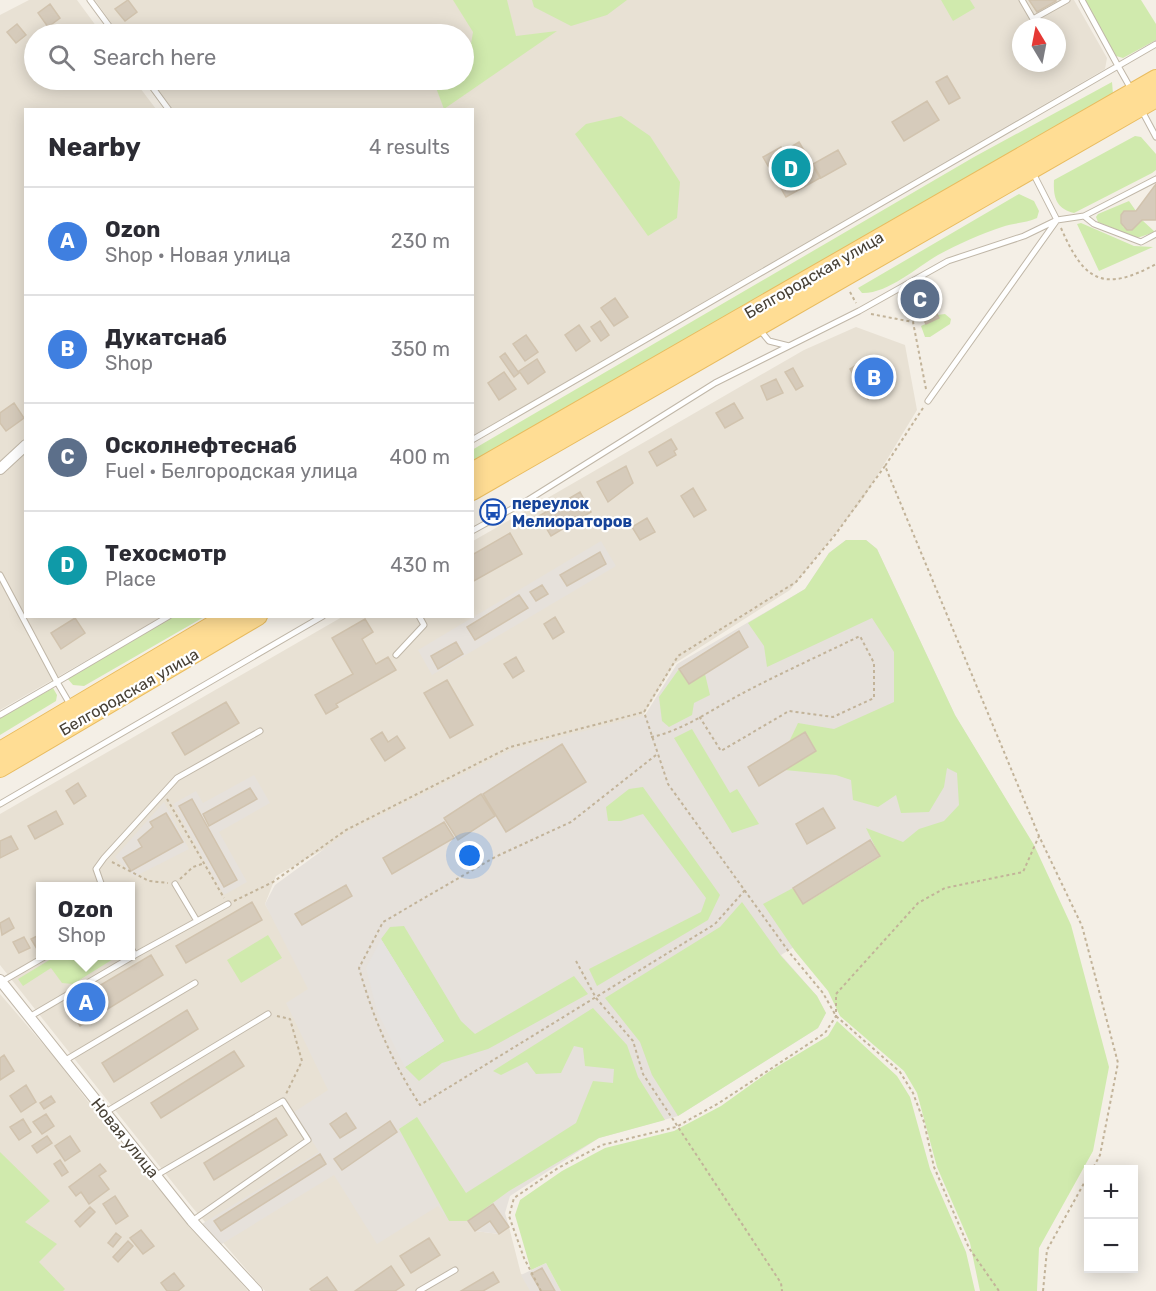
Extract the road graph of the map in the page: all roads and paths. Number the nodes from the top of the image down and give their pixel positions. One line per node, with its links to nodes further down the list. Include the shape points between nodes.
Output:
1 (90, 0): 5 (lane)
2 (1022, 0): 3 (lane, via 1034,19)
3 (1067, 0)
4 (1082, 0): 7 (lane)
5 (108, 24)
6 (1156, 44): 7 (lane)
7 (1118, 66): 11 (lane); 26 (lane)
8 (1156, 79): 11 (main road, Белгородская улица)
9 (154, 90): 12 (lane)
10 (1156, 98): 11 (main road, Белгородская улица)
11 (1136, 100): 13 (lane); 14 (main road, Белгородская улица); 21 (main road, Белгородская улица)
12 (168, 108)
13 (1156, 137)
14 (1031, 170): 17 (lane); 20 (main road, Белгородская улица)
15 (1156, 179): 16 (lane)
16 (1084, 216): 17 (lane); 18 (lane, via 1094,224 1141,242)
17 (1057, 219): 19 (path, via 1073,256 1091,274 1106,280 1131,278); 22 (lane, via 1024,236 948,261); 25 (lane)
18 (1156, 234)
19 (1156, 264)
20 (844, 278): 21 (main road, Белгородская улица); 22 (path)
21 (774, 308): 23 (main road, Белгородская улица); 30 (main road, Белгородская улица)
22 (860, 312): 24 (lane); 25 (path, via 913,322)
23 (758, 327): 24 (lane, via 769,341); 31 (main road, Белгородская улица)
24 (789, 346): 32 (lane, via 715,383)
25 (928, 401): 28 (path)
26 (474, 439)
27 (24, 448): 29 (street)
28 (885, 466): 42 (path, via 796,582 678,656); 52 (path)
29 (0, 470)
30 (474, 471)
31 (474, 489)
32 (474, 530)
33 (0, 575): 40 (lane)
34 (166, 618): 40 (lane)
35 (225, 618): 41 (main road, Белгородская улица)
36 (255, 618): 49 (main road, Белгородская улица)
37 (320, 618): 51 (lane)
38 (420, 618): 39 (lane, via 424,625)
39 (396, 655)
40 (57, 682): 41 (lane); 43 (lane)
41 (72, 709): 47 (main road, Белгородская улица)
42 (644, 712): 46 (path); 58 (path, via 510,747 346,830 273,882)
43 (0, 715)
44 (699, 716): 44 (path, via 860,636 874,663 874,698 832,717 789,711 722,751); 46 (path, via 666,734)
45 (260, 731): 50 (lane, via 177,778)
46 (651, 737): 48 (path)
47 (0, 751)
48 (656, 755): 57 (path, via 668,784); 66 (path, via 571,822 495,856 383,922 359,968 372,1015 398,1071 420,1105)
49 (0, 768)
50 (164, 794): 53 (lane); 58 (path)
51 (0, 804)
52 (1039, 836): 69 (path, via 1023,872 945,888 918,903 836,994); 74 (path, via 1083,926 1118,1063)
53 (104, 858): 54 (path); 55 (lane, via 96,869)
54 (149, 881)
55 (101, 882)
56 (175, 884): 59 (lane)
57 (746, 889): 66 (path, via 715,924); 69 (path)
58 (228, 904): 59 (lane)
59 (197, 921): 60 (lane)
60 (135, 955)
61 (38, 960): 64 (lane)
62 (126, 960): 68 (lane)
63 (576, 961): 66 (path)
64 (1, 981): 68 (street, Новая улица)
65 (195, 983): 70 (lane)
66 (596, 998): 73 (path, via 633,1041 643,1074)
67 (268, 1014): 71 (path, via 290,1019 302,1061); 72 (lane)
68 (31, 1016): 70 (street, Новая улица)
69 (836, 1016): 73 (path, via 825,1033); 83 (path, via 900,1072 913,1093 934,1167 960,1228)
70 (64, 1061): 72 (street, Новая улица)
71 (283, 1101): 75 (lane); 77 (lane, via 308,1140)
72 (104, 1113): 75 (street, Новая улица)
73 (676, 1127): 81 (path, via 602,1145 514,1198 509,1216); 82 (path, via 748,1231 781,1283)
74 (1095, 1165)
75 (155, 1176): 77 (street, Новая улица)
76 (1084, 1185): 84 (path, via 1047,1250)
77 (192, 1221): 79 (street, Новая улица)
78 (455, 1270): 80 (lane)
79 (257, 1291)
80 (419, 1291)
81 (541, 1291)
82 (782, 1291)
83 (999, 1291)
84 (1043, 1291)

